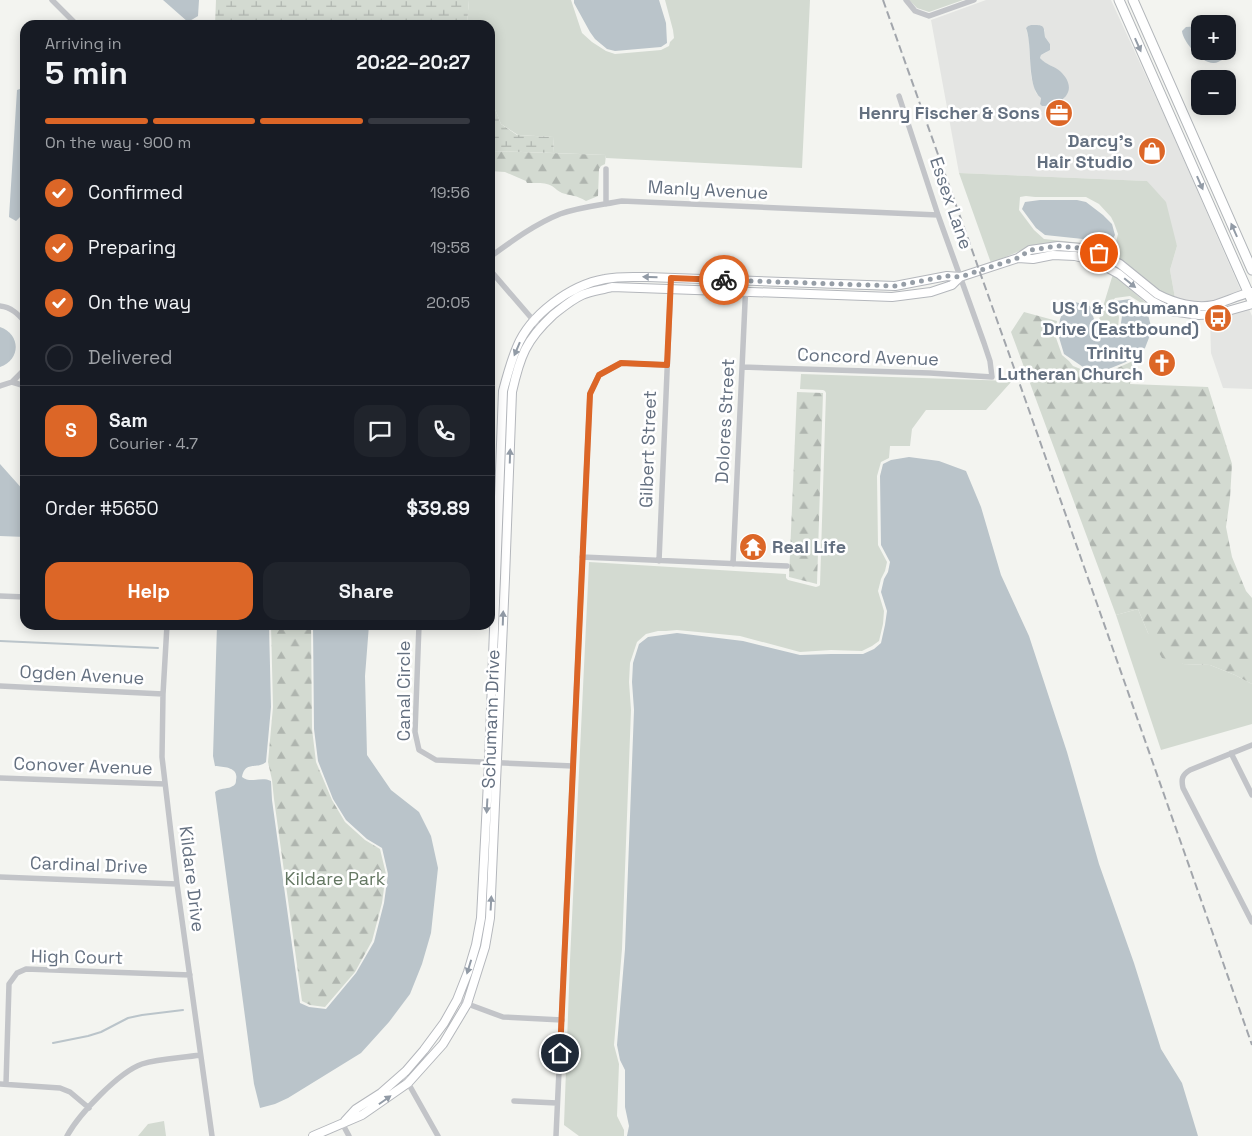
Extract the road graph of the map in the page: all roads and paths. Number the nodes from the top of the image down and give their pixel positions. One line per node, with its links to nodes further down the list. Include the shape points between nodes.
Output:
1 (52, 0): 6 (street)
2 (906, 0): 3 (street, via 915,11 930,16)
3 (974, 0)
4 (1119, 0): 24 (main road, one-way to 24)
5 (1133, 0): 13 (main road, one-way to 5)
6 (72, 20)
7 (900, 96): 10 (street, Essex Lane)
8 (606, 169): 9 (street)
9 (606, 204): 10 (street, Manly Avenue, via 622,201); 11 (street, Manly Avenue, via 559,214 528,230)
10 (938, 216): 15 (street, Essex Lane)
11 (495, 253)
12 (1018, 258): 15 (street, Schumann Drive); 24 (street, Schumann Drive, via 1030,250 1058,246 1081,248 1120,264 1157,294 1175,302 1213,305); 24 (street, Schumann Drive, one-way to 24, via 1061,255 1095,261 1120,274 1152,301 1171,311 1217,314)
13 (1252, 270)
14 (495, 276): 29 (street)
15 (960, 277): 19 (street, Schumann Drive, via 947,276); 23 (street, Schumann Drive, via 952,285 931,292); 34 (street, Essex Lane, via 984,342)
16 (671, 278): 17 (street, Schumann Drive); 20 (street, Gilbert Street); 29 (street, Schumann Drive, one-way to 29, via 618,277 587,284 556,300)
17 (746, 281): 18 (street, Schumann Drive); 21 (street, Dolores Street)
18 (820, 284): 19 (street, Schumann Drive); 22 (street)
19 (892, 286): 23 (street)
20 (670, 289): 21 (street, Schumann Drive); 30 (street, Schumann Drive, via 612,287 582,295 562,307); 31 (street, Gilbert Street)
21 (746, 292): 22 (street, Schumann Drive); 32 (street, Dolores Street)
22 (820, 295): 23 (street, Schumann Drive)
23 (892, 297)
24 (1251, 297)
25 (0, 306): 27 (street)
26 (20, 311): 27 (street)
27 (16, 312): 28 (street)
28 (20, 316)
29 (533, 320): 30 (street); 38 (street, Schumann Drive, one-way to 38, via 517,346 503,391)
30 (540, 328): 44 (street, Schumann Drive, one-way to 30, via 512,392 517,368)
31 (667, 365): 39 (street, via 621,363 599,375 590,394); 40 (street, Gilbert Street)
32 (742, 367): 34 (street, Concord Avenue); 41 (street, Dolores Street)
33 (20, 374): 35 (street)
34 (992, 377)
35 (12, 382): 36 (street); 37 (street)
36 (20, 384)
37 (0, 386)
38 (495, 540)
39 (582, 557): 40 (street); 55 (street)
40 (658, 561): 41 (street)
41 (733, 564): 42 (street)
42 (787, 566)
43 (495, 577): 44 (street)
44 (505, 578): 54 (street, Schumann Drive, one-way to 44)
45 (0, 596): 46 (street)
46 (20, 597)
47 (167, 630): 51 (street, Kildare Drive)
48 (419, 630): 54 (street, Canal Circle, via 415,732 419,750 436,760)
49 (493, 630): 54 (street, Schumann Drive)
50 (0, 686): 51 (street, Ogden Avenue)
51 (163, 694): 57 (street, Kildare Drive)
52 (1252, 745): 53 (street)
53 (1231, 753): 58 (street); 61 (street, via 1184,773 1181,780)
54 (493, 762): 55 (street, Canal Circle); 63 (street, Schumann Drive, one-way to 63, via 481,918 468,972); 64 (street, Schumann Drive, one-way to 54, via 490,918)
55 (573, 766): 65 (street)
56 (0, 778): 57 (street, Conover Avenue)
57 (165, 784): 60 (street, Kildare Drive)
58 (1252, 795)
59 (0, 877): 60 (street, Cardinal Drive)
60 (177, 884): 62 (street, Kildare Drive)
61 (1252, 922)
62 (190, 975): 66 (street, Kildare Drive); 69 (street, High Court, via 26,969 17,973 9,984)
63 (457, 1000): 64 (street); 67 (street, Schumann Drive, via 444,1024)
64 (466, 1004): 65 (street, via 503,1017); 68 (street, Schumann Drive, via 443,1044)
65 (562, 1020): 71 (street)
66 (200, 1055): 72 (street, via 135,1067 119,1077); 75 (street, Kildare Drive)
67 (403, 1074): 68 (street); 73 (street, Schumann Drive)
68 (408, 1083): 73 (street, Schumann Drive, one-way to 68, via 362,1116); 78 (street)
69 (3, 1084): 72 (street, via 66,1089)
70 (514, 1101): 71 (street)
71 (557, 1103): 79 (street)
72 (88, 1108): 74 (street)
73 (342, 1123): 76 (street, Schumann Drive); 77 (street)
74 (67, 1136)
75 (212, 1136)
76 (313, 1136)
77 (349, 1136)
78 (438, 1136)
79 (556, 1136)

